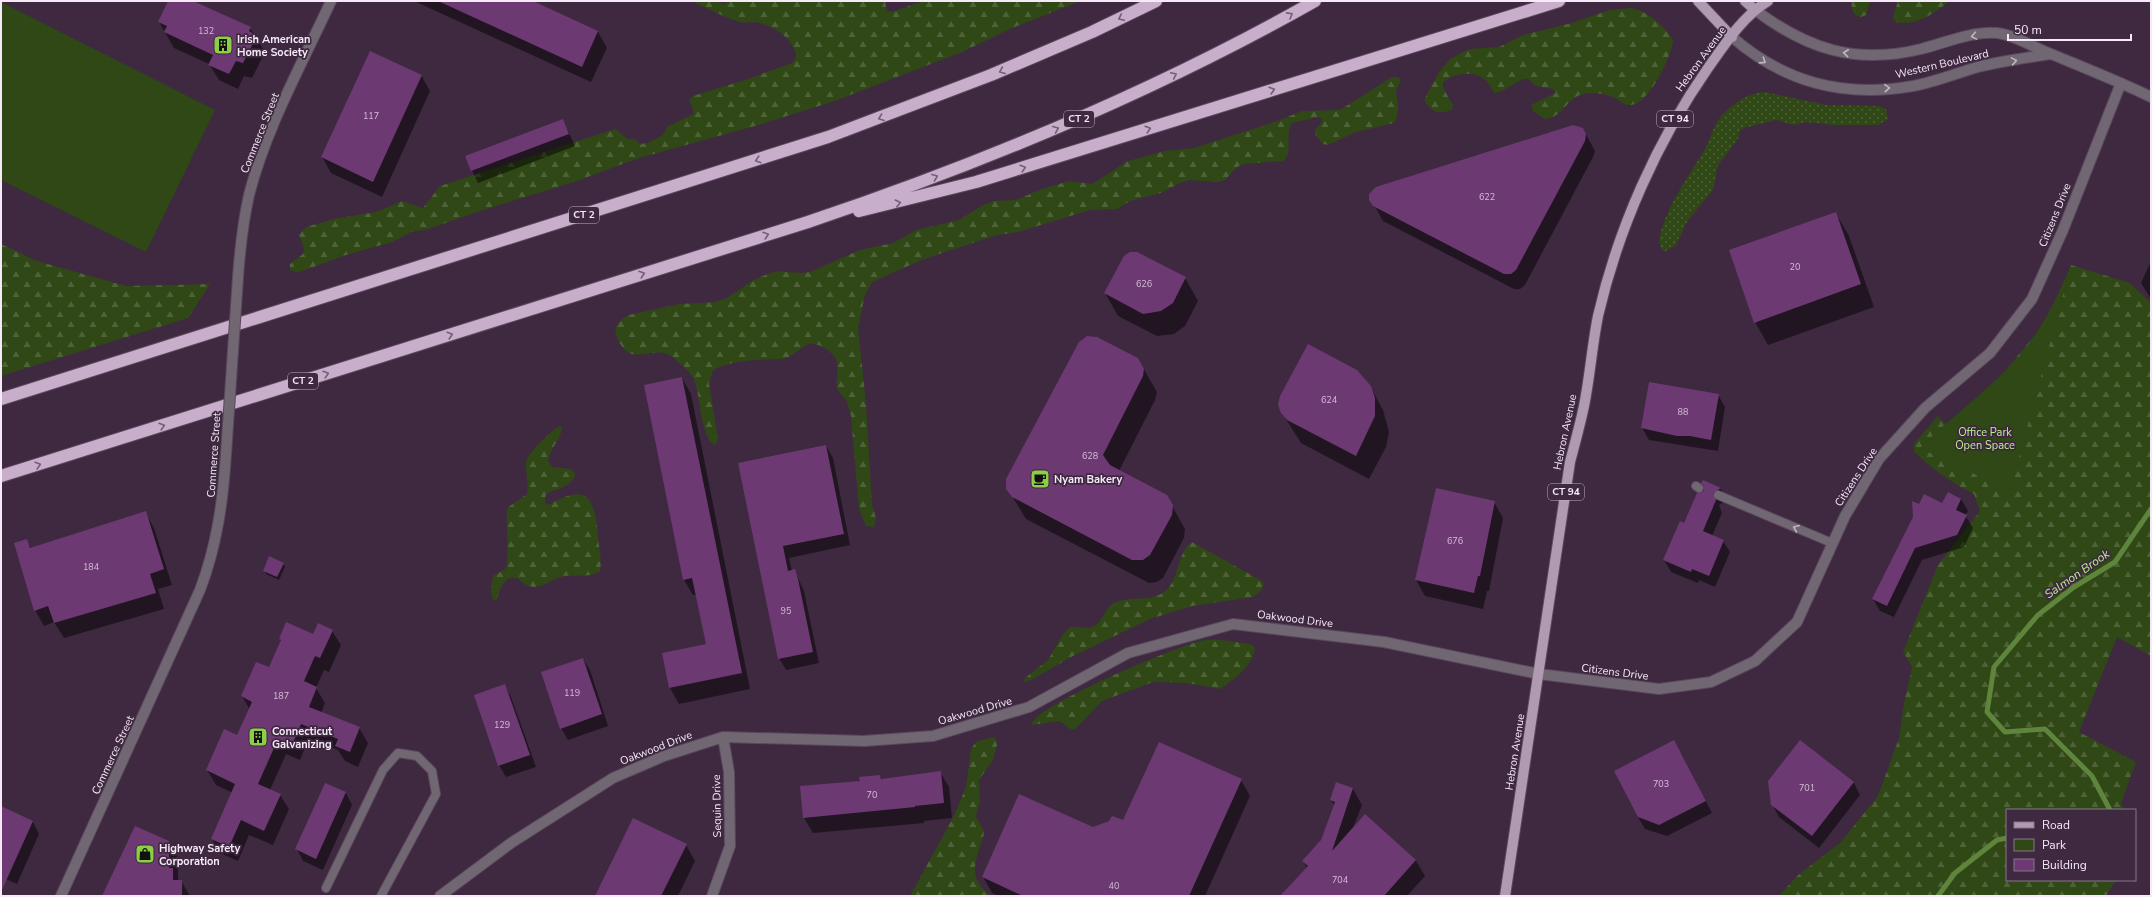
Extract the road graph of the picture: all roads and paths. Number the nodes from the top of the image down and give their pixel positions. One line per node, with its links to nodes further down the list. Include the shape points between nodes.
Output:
1 (331, 1): 21 (street, Commerce Street, bridge, via 258,164 245,216 218,529 200,590)
2 (1156, 1): 14 (highway, CT 2, one-way to 14, via 1022,63 836,134)
3 (1315, 1): 13 (highway, CT 2, one-way to 3, via 959,168 1082,117 1221,52)
4 (1559, 1): 13 (highway, one-way to 4, via 883,206 976,182)
5 (1698, 1): 9 (main road)
6 (1745, 1): 8 (main road)
7 (1768, 1): 8 (main road, Hebron Avenue / CT 94)
8 (1754, 5): 9 (main road, Hebron Avenue / CT 94); 10 (street, Western Boulevard, one-way to 8, via 1997,33 1951,40 1900,53 1839,53 1817,47 1794,36)
9 (1732, 36): 10 (street, Western Boulevard, one-way to 10, via 1763,61 1795,77 1828,86 1859,89 1914,85 1979,67); 18 (main road, Hebron Avenue / CT 94, via 1695,86 1666,135 1633,209 1606,285 1595,333 1584,405 1570,462)
10 (2050, 54): 11 (street, Western Boulevard)
11 (2120, 83): 12 (street, Western Boulevard); 17 (street, Citizens Drive, via 2063,230 2032,299 1990,353 1925,408 1879,459 1844,516)
12 (2151, 97)
13 (832, 214): 15 (highway, CT 2, one-way to 13)
14 (1, 399)
15 (1, 476)
16 (1718, 495): 17 (lane, one-way to 16)
17 (1832, 543): 18 (street, Citizens Drive, via 1797,622 1755,661 1711,682 1659,689)
18 (1539, 674): 19 (street, Oakwood Drive, via 1384,642 1233,624 1128,653 1029,707 933,736 864,741); 25 (main road, Hebron Avenue / CT 94)
19 (723, 737): 23 (street, Oakwood Drive, via 664,756 613,778 511,843); 24 (street, Sequin Drive, via 729,772 730,846)
20 (326, 888): 22 (lane, via 382,770 398,753 417,756 432,771 436,794)
21 (61, 896)
22 (381, 896)
23 (440, 896)
24 (712, 896)
25 (1505, 896)

